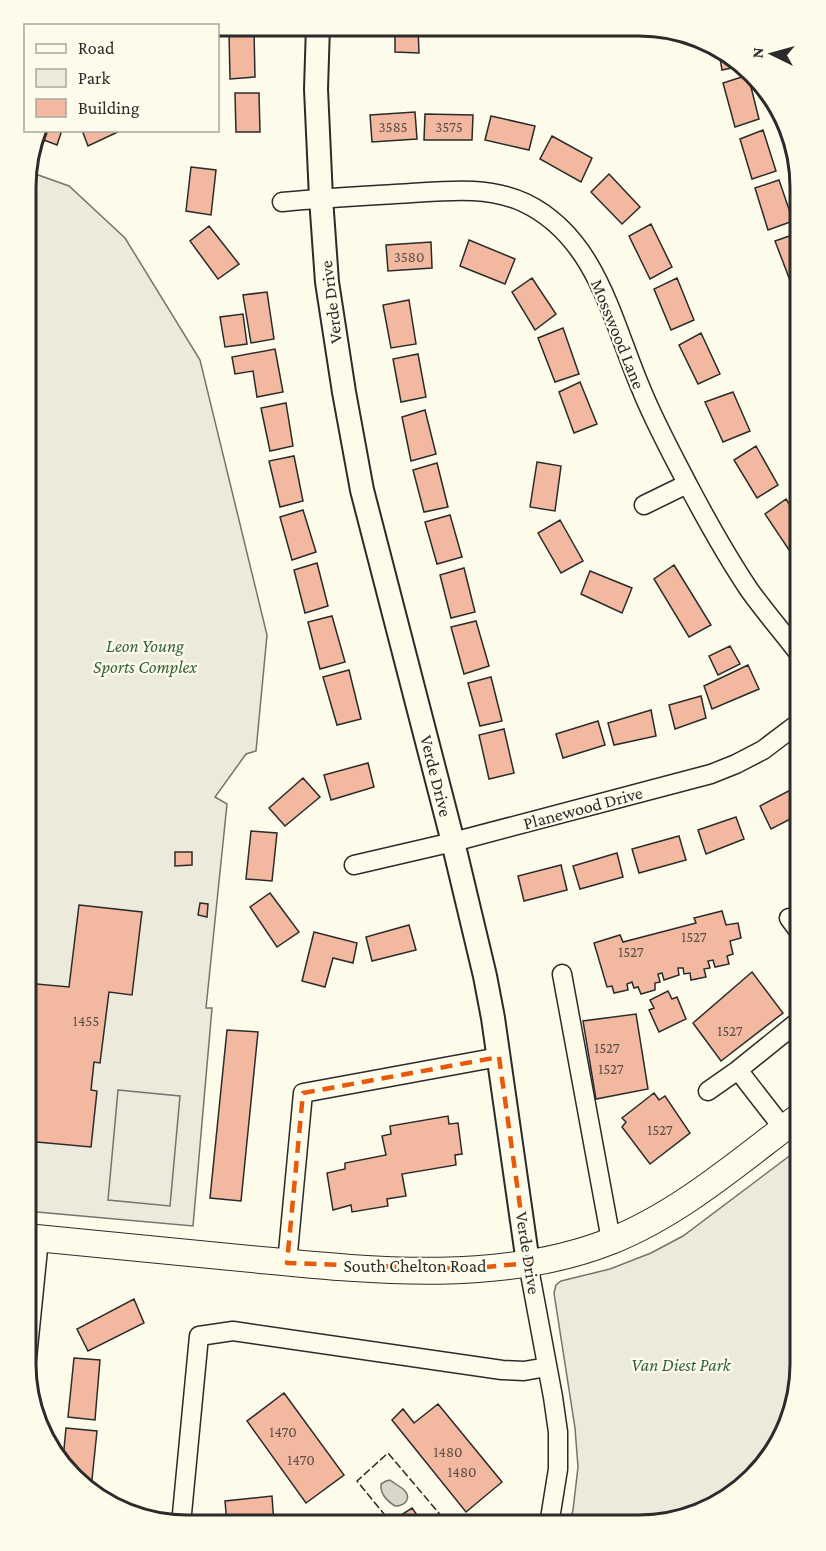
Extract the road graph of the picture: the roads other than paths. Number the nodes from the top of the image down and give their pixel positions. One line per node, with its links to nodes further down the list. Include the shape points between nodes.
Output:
1 (318, 36): 2 (street, Verde Drive, via 316,100)
2 (321, 198): 3 (street, Mosswood Lane); 4 (street, Mosswood Lane, via 478,191 526,204 560,227 600,283 641,390); 8 (street, Verde Drive, via 327,282 352,443)
3 (282, 202)
4 (687, 484): 5 (street); 6 (street, Mosswood Lane, via 750,591)
5 (644, 506)
6 (790, 642)
7 (790, 730): 8 (street, Planewood Drive, via 763,750 711,774)
8 (453, 842): 9 (street, Planewood Drive); 12 (street, Verde Drive)
9 (354, 865)
10 (562, 974): 18 (street)
11 (790, 1028): 13 (street)
12 (498, 1057): 19 (street, via 303,1093); 20 (street, Verde Drive)
13 (738, 1070): 14 (street); 15 (street)
14 (708, 1091)
15 (790, 1120)
16 (790, 1123): 18 (main road, South Chelton Road, via 684,1202)
17 (36, 1238): 19 (main road, South Chelton Road)
18 (612, 1240): 20 (main road, South Chelton Road)
19 (287, 1263): 20 (main road, South Chelton Road, via 416,1270)
20 (528, 1263): 21 (street, Verde Drive)
21 (547, 1367): 22 (street, via 502,1370 233,1331 199,1336); 23 (street, Verde Drive, via 558,1441)
22 (182, 1515)
23 (551, 1515)

